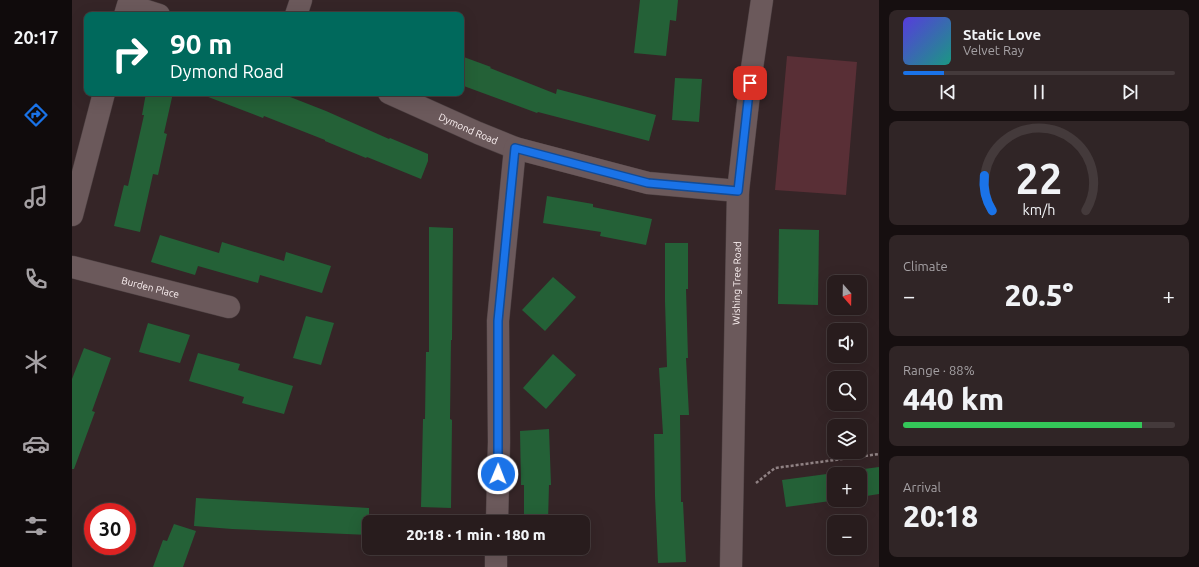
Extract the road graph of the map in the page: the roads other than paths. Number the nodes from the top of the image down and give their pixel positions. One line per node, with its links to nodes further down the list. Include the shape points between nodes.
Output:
1 (301, 0): 5 (street)
2 (762, 0): 9 (street, Wishing Tree Road)
3 (126, 10): 4 (street)
4 (139, 12)
5 (297, 12)
6 (103, 96): 10 (street)
7 (396, 96): 8 (street, Dymond Road)
8 (515, 148): 9 (street, Dymond Road, via 648,183); 13 (street, via 498,321)
9 (738, 191): 16 (street, Wishing Tree Road)
10 (72, 215)
11 (72, 267): 12 (street, Burden Place)
12 (229, 307)
13 (497, 515)
14 (496, 555): 15 (street)
15 (496, 567)
16 (731, 567)

